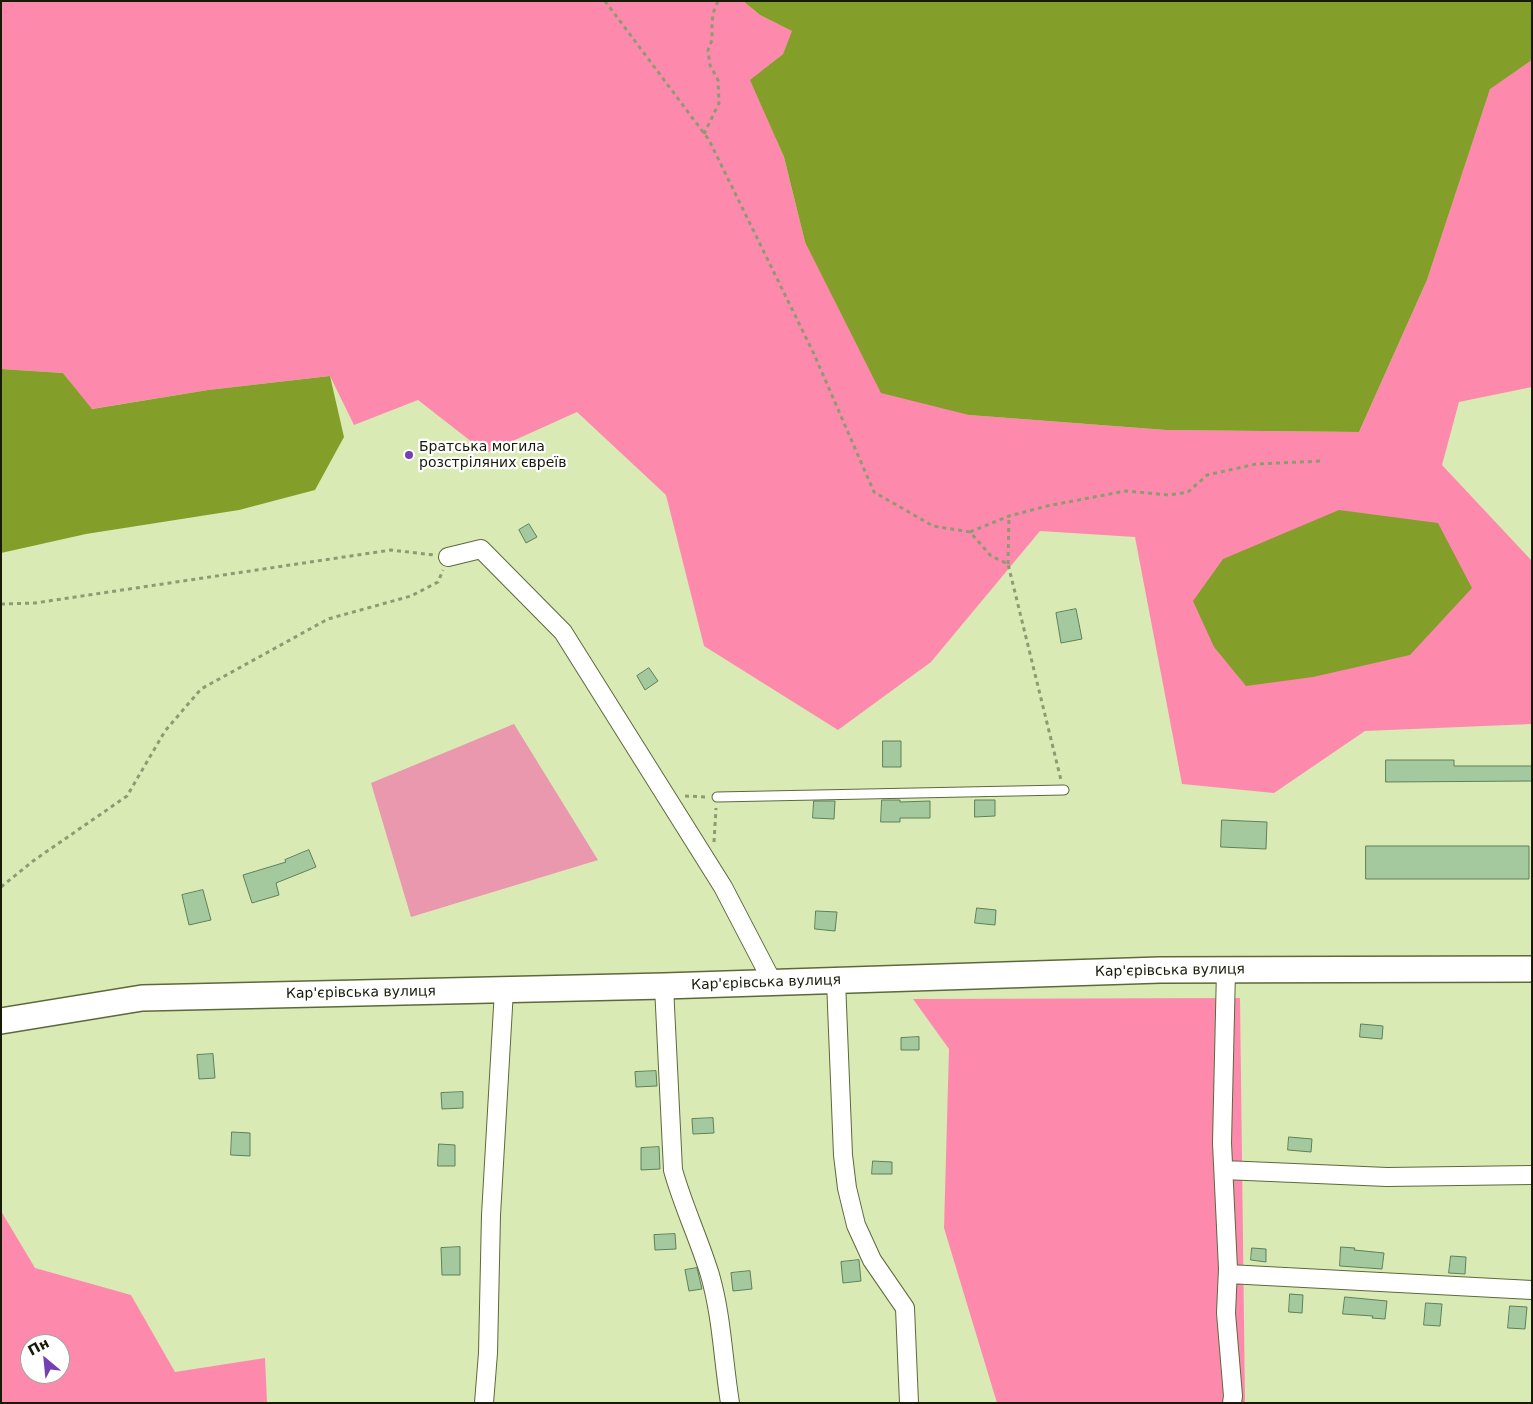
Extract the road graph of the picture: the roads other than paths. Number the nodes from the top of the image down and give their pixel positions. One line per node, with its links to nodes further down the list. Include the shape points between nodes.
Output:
1 (448, 557): 7 (street, via 481,549 563,632 723,887)
2 (1064, 790): 3 (lane)
3 (717, 797)
4 (1532, 968): 5 (street, Кар'єрівська вулиця)
5 (1226, 970): 6 (street, Кар'єрівська вулиця); 11 (street)
6 (836, 981): 7 (street, Кар'єрівська вулиця); 17 (street, via 847,1188 856,1224 872,1260 905,1308)
7 (773, 983): 8 (street, Кар'єрівська вулиця)
8 (664, 986): 9 (street, Кар'єрівська вулиця); 16 (street, via 674,1170 710,1275 722,1332)
9 (504, 990): 10 (street, Кар'єрівська вулиця, via 142,998); 15 (street)
10 (1, 1021)
11 (1224, 1170): 12 (street, via 1387,1176); 13 (street)
12 (1532, 1175)
13 (1228, 1274): 14 (street); 18 (street, via 1226,1313)
14 (1532, 1290)
15 (484, 1403)
16 (730, 1403)
17 (910, 1403)
18 (1232, 1403)

